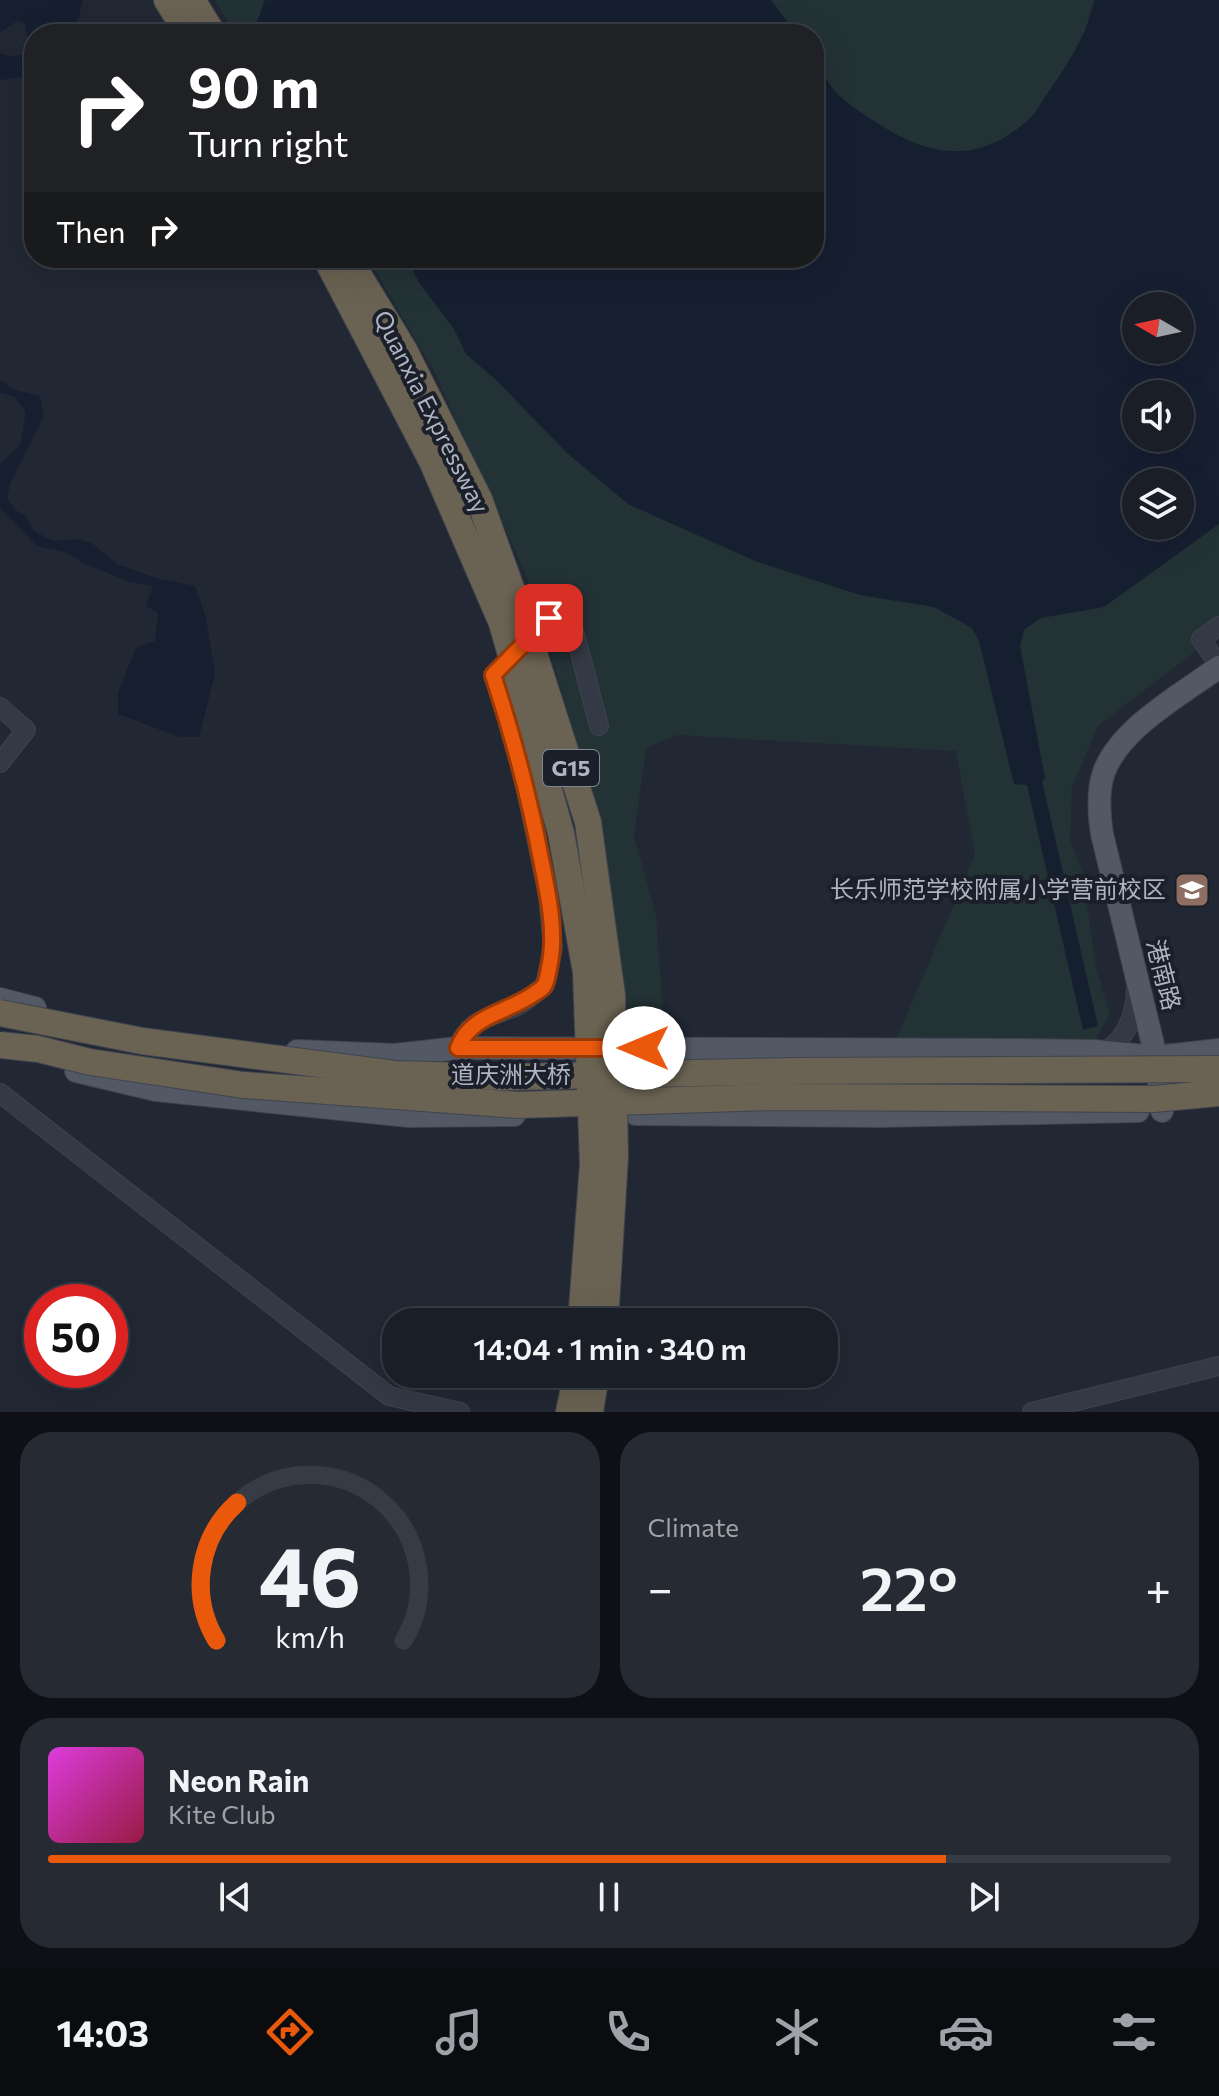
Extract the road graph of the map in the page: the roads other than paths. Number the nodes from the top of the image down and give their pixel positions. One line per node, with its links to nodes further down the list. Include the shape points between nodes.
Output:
1 (167, 0): 3 (highway)
2 (192, 0): 4 (highway)
3 (182, 24)
4 (207, 24)
5 (331, 268): 27 (highway, Quanxia Expressway / G15, bridge, via 432,461 502,623 561,833 586,972 593,1164)
6 (354, 268): 28 (highway, Quanxia Expressway / G15, bridge, via 404,350 479,499 588,822 612,995 615,1156)
7 (1219, 626): 8 (street, via 1201,639)
8 (1215, 660): 13 (main road, 港南路, via 1119,745 1103,773 1102,834)
9 (1219, 682): 21 (main road, 港南路, via 1145,737 1115,774 1113,833)
10 (0, 707): 12 (street, via 26,730)
11 (599, 726): 17 (street, via 570,615 559,613 493,675 516,742 548,895 553,948 545,985 519,1005 472,1026)
12 (0, 763)
13 (1135, 972): 19 (street, via 1130,1020 1116,1045); 21 (main road, 港南路)
14 (0, 999): 17 (main road, via 152,1035 273,1050 395,1055)
15 (0, 1013): 22 (highway, 道庆洲大桥, bridge, via 142,1041 395,1074)
16 (0, 1045): 24 (highway, 道庆洲大桥, bridge, via 243,1085 519,1105 774,1097 1154,1099)
17 (458, 1048): 19 (main road)
18 (1219, 1050): 21 (main road)
19 (1104, 1052): 21 (main road)
20 (0, 1056): 26 (main road, via 156,1090 409,1116)
21 (1162, 1057): 26 (main road, 港南路)
22 (1219, 1069)
23 (0, 1093): 32 (street, via 389,1396)
24 (1219, 1093)
25 (1219, 1105): 26 (main road)
26 (1169, 1110)
27 (582, 1308)
28 (606, 1308)
29 (1219, 1366): 35 (street)
30 (574, 1388): 33 (highway)
31 (594, 1388): 34 (highway)
32 (460, 1412)
33 (569, 1412)
34 (590, 1412)
35 (1032, 1412)

